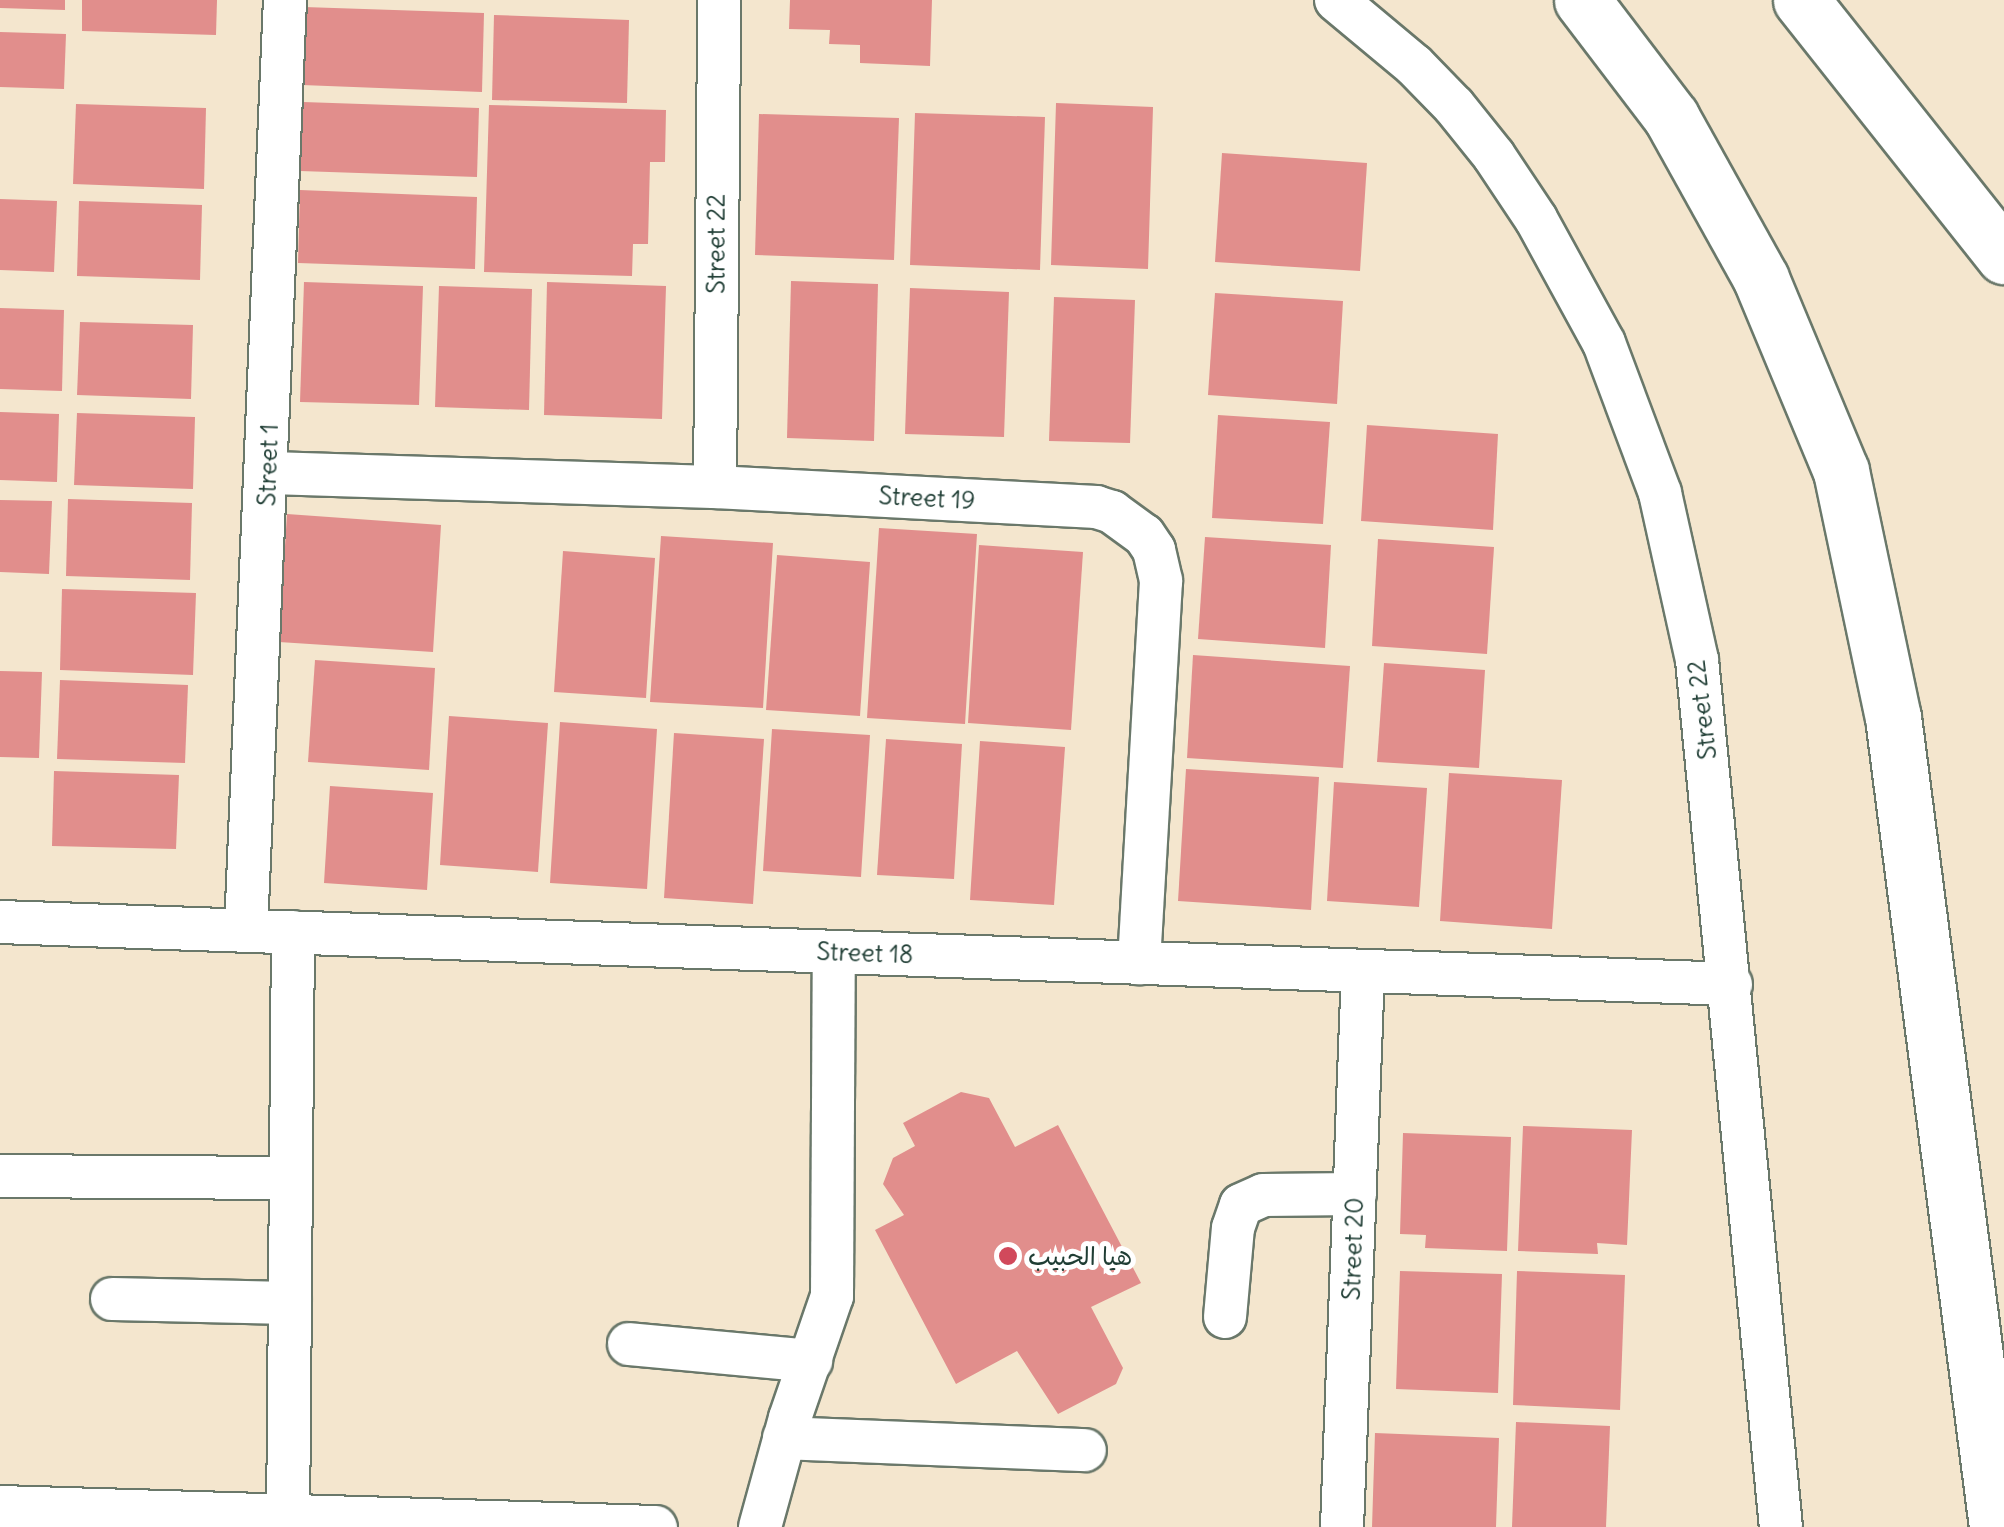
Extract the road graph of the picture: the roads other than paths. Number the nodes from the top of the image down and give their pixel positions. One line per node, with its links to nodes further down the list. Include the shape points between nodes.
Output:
1 (284, 0): 7 (street, Street 1)
2 (719, 0): 8 (street, Street 22)
3 (1336, 0): 15 (street, Street 22, via 1414,66 1494,156 1570,277 1633,412 1680,570 1697,660)
4 (1582, 0): 32 (highway, via 1672,116 1761,279 1841,471 1892,717)
5 (1801, 0): 6 (highway)
6 (2004, 256)
7 (268, 473): 8 (street, Street 19); 10 (street, Street 1)
8 (715, 487): 13 (street, Street 19, via 1096,506 1144,535 1160,567 1162,600)
9 (0, 922): 10 (street, Street 18)
10 (246, 930): 11 (street, Street 18)
11 (293, 932): 12 (street, Street 18); 17 (street)
12 (834, 952): 13 (street, Street 18); 23 (street, via 832,1296)
13 (1139, 963): 14 (street, Street 18)
14 (1363, 971): 15 (street, Street 18); 18 (street, Street 20)
15 (1731, 984): 31 (street, Street 22)
16 (0, 1176): 17 (street)
17 (290, 1178): 20 (street)
18 (1354, 1194): 21 (street, via 1263,1194 1241,1205); 30 (street, Street 20)
19 (112, 1299): 20 (street)
20 (290, 1302): 27 (street)
21 (1225, 1317)
22 (629, 1344): 23 (street)
23 (811, 1360): 24 (street)
24 (784, 1438): 25 (street); 29 (street)
25 (1085, 1450)
26 (0, 1507): 27 (street)
27 (288, 1521): 28 (street)
28 (656, 1527)
29 (760, 1527)
30 (1342, 1527)
31 (1781, 1527)
32 (1997, 1527)

